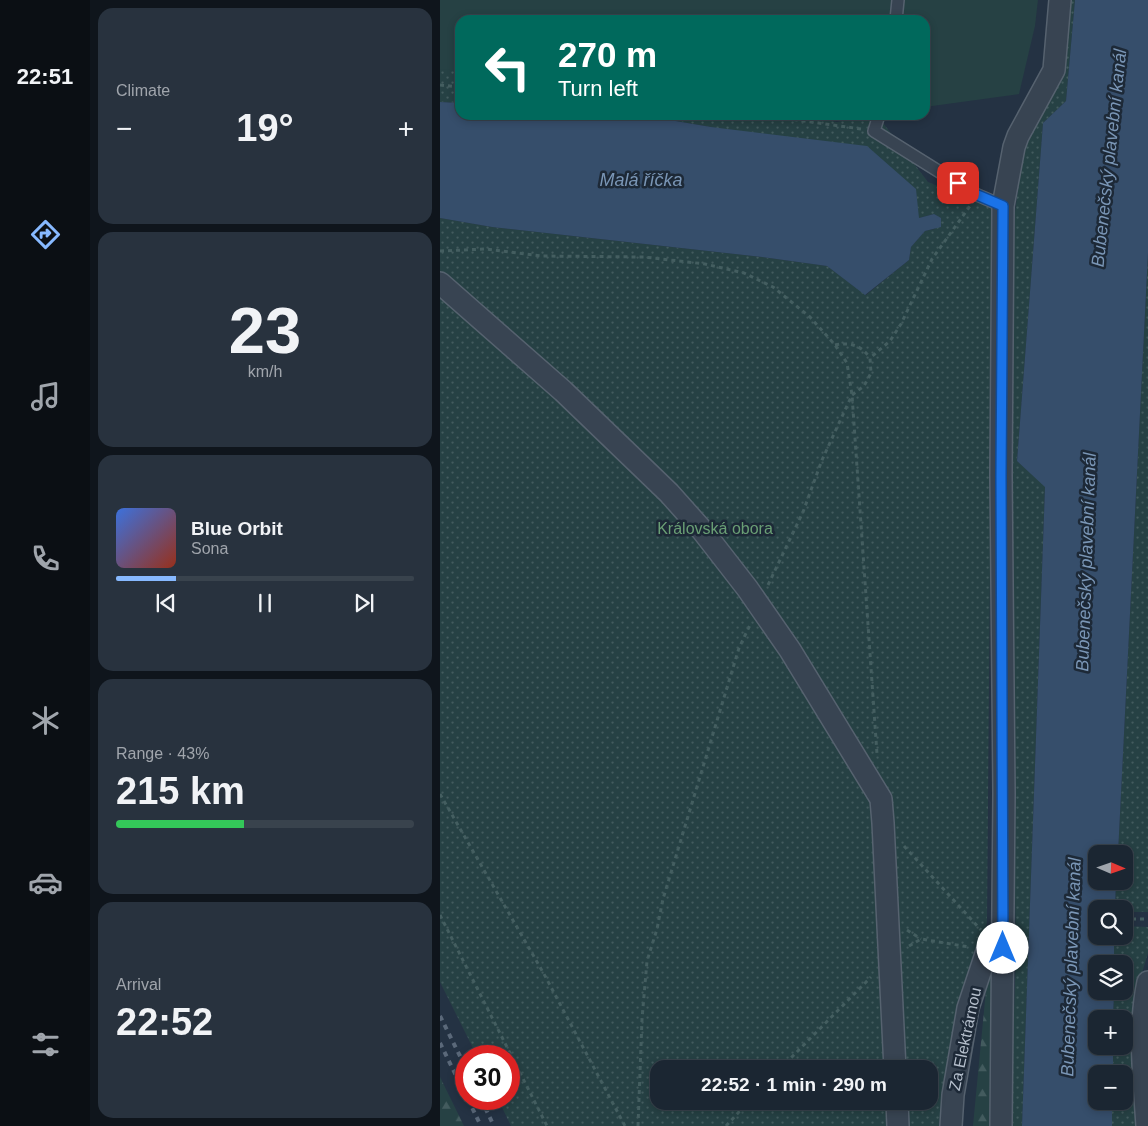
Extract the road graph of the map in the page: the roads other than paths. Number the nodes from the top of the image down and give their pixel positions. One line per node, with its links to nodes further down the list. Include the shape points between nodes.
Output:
1 (898, 0): 3 (lane)
2 (1060, 0): 5 (street, Za Elektrárnou, via 1054,70 1016,142)
3 (896, 15)
4 (877, 120): 5 (lane, via 874,131 975,194)
5 (1003, 206): 7 (street, Za Elektrárnou)
6 (440, 283): 9 (street, via 563,391 669,493 702,530 790,650 880,799 884,823)
7 (995, 940): 12 (street, Za Elektrárnou, via 968,1008 953,1094); 13 (street, Za Elektrárnou)
8 (1148, 982): 14 (street, via 1142,1034)
9 (895, 1060)
10 (897, 1110): 11 (street)
11 (898, 1126)
12 (951, 1126)
13 (1001, 1126)
14 (1147, 1126)

